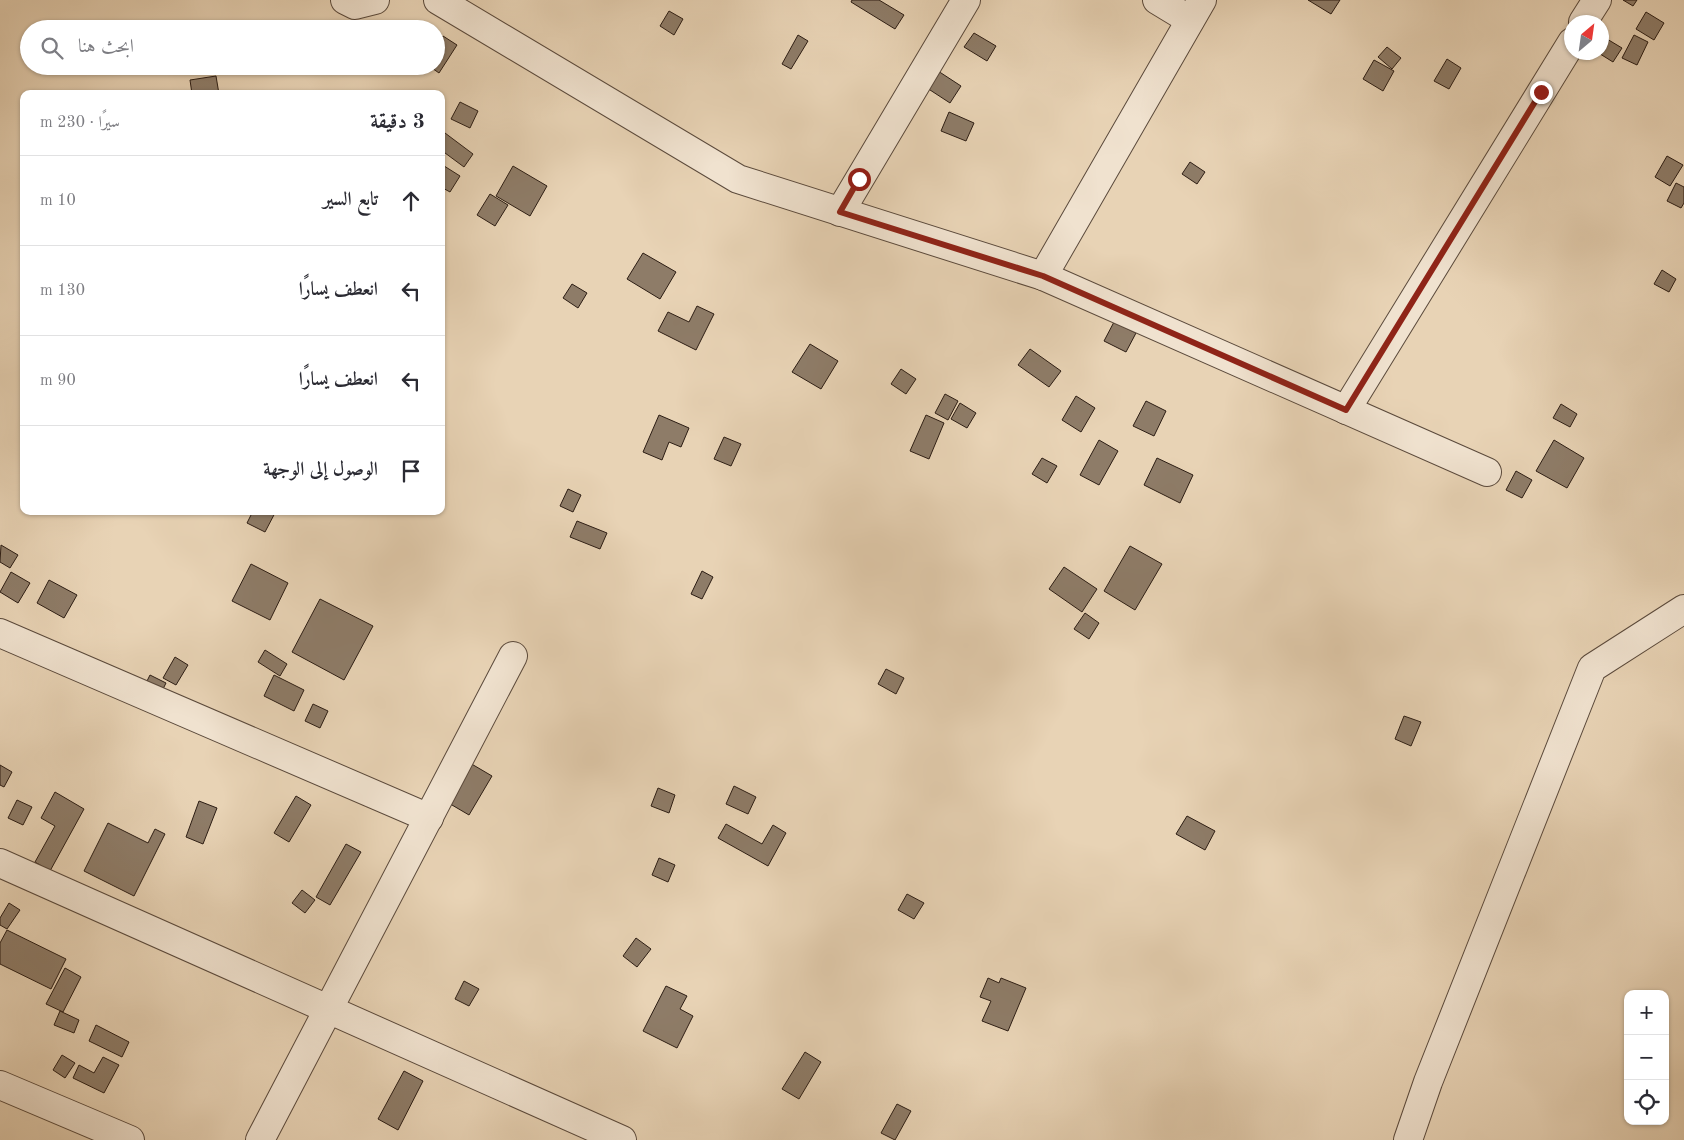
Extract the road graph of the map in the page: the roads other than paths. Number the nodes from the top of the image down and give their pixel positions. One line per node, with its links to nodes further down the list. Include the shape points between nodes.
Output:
1 (345, 0): 2 (street, via 355,5)
2 (375, 0)
3 (438, 0): 10 (street, via 738,179)
4 (966, 0): 10 (street)
5 (1157, 0): 7 (street)
6 (1597, 0): 8 (street)
7 (1196, 10): 11 (street)
8 (1587, 15)
9 (1564, 55): 12 (street)
10 (840, 212): 11 (street)
11 (1043, 276): 12 (street)
12 (1346, 410): 13 (street)
13 (1486, 472)
14 (1684, 609): 24 (street, via 1592,668)
15 (0, 633): 17 (street)
16 (513, 656): 17 (street)
17 (429, 818): 19 (street)
18 (0, 863): 19 (street)
19 (328, 1009): 22 (street); 23 (street)
20 (0, 1085): 21 (street)
21 (130, 1140)
22 (260, 1140)
23 (622, 1140)
24 (1408, 1140)

